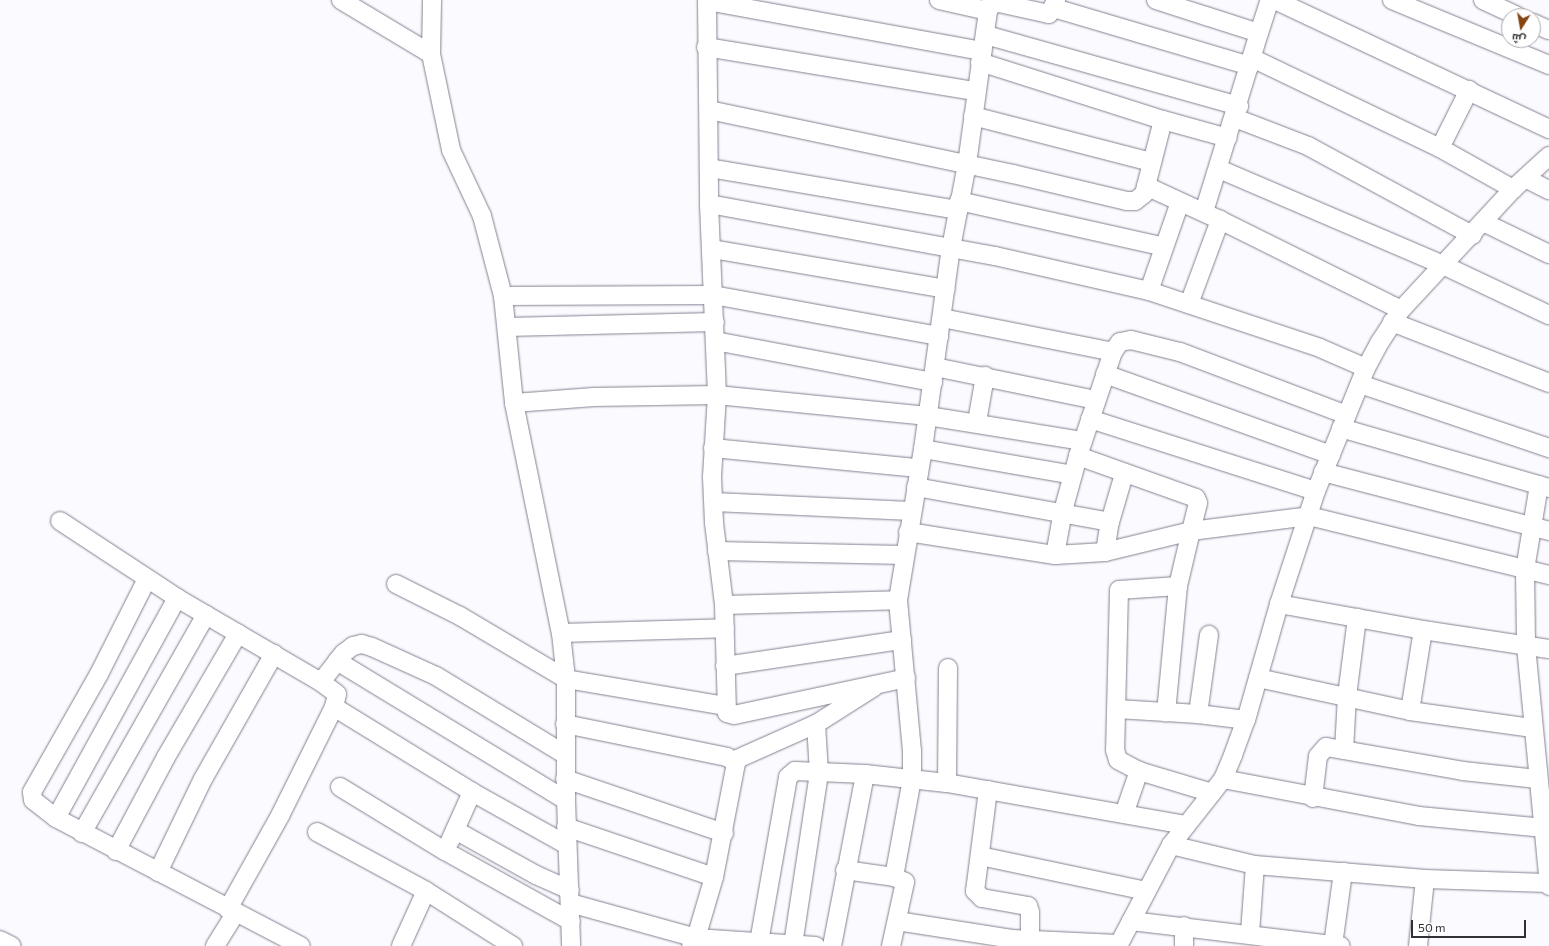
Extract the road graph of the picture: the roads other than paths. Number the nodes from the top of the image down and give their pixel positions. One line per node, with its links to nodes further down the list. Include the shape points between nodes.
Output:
1 (341, 0): 16 (street)
2 (432, 0): 16 (street)
3 (939, 0): 12 (street)
4 (1156, 0): 13 (street)
5 (1270, 0): 13 (street)
6 (1275, 0): 19 (street)
7 (1392, 0): 18 (street)
8 (1483, 0): 11 (street)
9 (707, 1): 14 (street); 15 (street)
10 (1055, 4): 12 (street, via 1049,14 999,3 990,5); 17 (street)
11 (1501, 8)
12 (988, 11): 15 (street)
13 (1259, 33): 17 (street)
14 (706, 47): 20 (street); 21 (street)
15 (983, 49): 20 (street); 22 (street); 24 (street)
16 (431, 54): 49 (street, via 451,150 482,216)
17 (1251, 62): 22 (street); 27 (street)
18 (1549, 65)
19 (1469, 90): 25 (street); 27 (street)
20 (976, 91): 23 (street)
21 (709, 110): 30 (street); 31 (street)
22 (1237, 112): 26 (street); 40 (street)
23 (973, 116): 29 (street); 30 (street)
24 (1163, 120): 26 (street); 29 (street)
25 (1549, 129)
26 (1228, 138): 32 (street)
27 (1440, 148): 33 (street)
28 (1549, 156): 33 (street)
29 (1151, 162): 34 (street)
30 (967, 164): 34 (street, via 1119,201 1141,199); 38 (street)
31 (709, 168): 37 (street); 38 (street)
32 (1218, 170): 39 (street); 45 (street)
33 (1519, 183): 35 (street); 40 (street)
34 (1146, 186): 36 (street)
35 (1549, 190)
36 (1180, 202): 39 (street); 41 (street)
37 (709, 204): 42 (street); 43 (street)
38 (959, 206): 41 (street); 42 (street)
39 (1212, 216): 50 (street); 52 (street)
40 (1478, 228): 44 (street); 45 (street)
41 (1164, 247): 47 (street)
42 (952, 248): 46 (street); 47 (street)
43 (712, 249): 46 (street); 48 (street)
44 (1549, 254)
45 (1443, 265): 51 (street); 52 (street)
46 (946, 289): 53 (street)
47 (1150, 291): 50 (street)
48 (713, 295): 49 (street); 54 (street); 56 (street)
49 (503, 296): 55 (street)
50 (1189, 304): 62 (street, via 1320,348)
51 (1549, 315)
52 (1396, 316): 62 (street); 63 (street)
53 (942, 318): 56 (street); 58 (street)
54 (714, 322): 55 (street); 57 (street)
55 (506, 327): 66 (street)
56 (939, 336): 59 (street)
57 (716, 341): 59 (street); 64 (street)
58 (1113, 352): 60 (street); 70 (street, via 1120,342 1131,340 1180,352)
59 (934, 374): 61 (street); 67 (street)
60 (1105, 374): 65 (street); 75 (street)
61 (985, 376): 65 (street); 69 (street)
62 (1363, 376): 70 (street); 73 (street)
63 (1549, 383)
64 (717, 395): 66 (street, via 594,397); 67 (street); 71 (street)
65 (1096, 400): 68 (street)
66 (514, 403): 109 (street)
67 (928, 416): 69 (street); 74 (street)
68 (1090, 419): 72 (street); 82 (street)
69 (977, 422): 72 (street)
70 (1344, 422): 75 (street); 80 (street)
71 (713, 448): 76 (street); 83 (street)
72 (1080, 448): 78 (street); 79 (street)
73 (1549, 448)
74 (923, 449): 76 (street); 79 (street)
75 (1331, 455): 77 (street)
76 (918, 468): 81 (street)
77 (1323, 472): 82 (street); 89 (street)
78 (1124, 474): 88 (street); 90 (street, via 1196,498 1198,503)
79 (1072, 475): 85 (street)
80 (1544, 486): 89 (street)
81 (916, 487): 84 (street); 85 (street)
82 (1316, 491): 86 (street)
83 (714, 502): 84 (street); 92 (street)
84 (911, 511): 91 (street)
85 (1062, 512): 88 (street); 95 (street)
86 (1309, 516): 90 (street); 96 (street); 103 (street)
87 (60, 521): 98 (street)
88 (1110, 522): 93 (street)
89 (1541, 529): 96 (street)
90 (1191, 531): 93 (street); 100 (street)
91 (908, 532): 94 (street); 95 (street)
92 (718, 551): 94 (street); 104 (street)
93 (1105, 552): 95 (street)
94 (904, 555): 102 (street)
95 (1055, 555)
96 (1525, 570): 97 (street); 113 (street)
97 (1549, 575)
98 (147, 578): 101 (street); 153 (street, via 99,674 32,792 33,800)
99 (396, 584): 121 (street, via 460,616)
100 (1178, 586): 127 (street, via 1119,590); 129 (street)
101 (177, 598): 105 (street); 153 (street)
102 (898, 600): 104 (street); 112 (street)
103 (1279, 604): 106 (street); 120 (street)
104 (724, 605): 107 (street)
105 (206, 615): 110 (street); 157 (street)
106 (1357, 618): 108 (street); 124 (street)
107 (725, 628): 109 (street); 117 (street)
108 (1423, 630): 113 (street); 128 (street)
109 (560, 633): 121 (street)
110 (238, 634): 115 (street); 162 (street, via 166,757)
111 (1208, 635): 130 (street)
112 (902, 640): 117 (street); 119 (street)
113 (1526, 646): 114 (street); 134 (street)
114 (1549, 649)
115 (274, 654): 123 (street); 167 (street, via 203,779)
116 (337, 661): 123 (street); 136 (street, via 353,646 362,644 372,647 436,676); 151 (street)
117 (726, 666): 125 (street)
118 (948, 668): 145 (street)
119 (906, 678): 122 (street); 142 (street)
120 (1258, 678): 124 (street); 131 (street)
121 (566, 679): 125 (street); 132 (street)
122 (882, 681): 125 (street, via 734,715 727,713); 133 (street)
123 (321, 682): 126 (street, via 337,694)
124 (1347, 696): 128 (street); 135 (street)
125 (725, 706)
126 (334, 707): 148 (street); 176 (street)
127 (1117, 709): 129 (street); 138 (street, via 1115,734 1118,760)
128 (1410, 711): 134 (street)
129 (1166, 712): 130 (street)
130 (1198, 714): 131 (street)
131 (1246, 720): 143 (street)
132 (566, 724): 136 (street); 137 (street)
133 (816, 724): 137 (street); 139 (street)
134 (1539, 739): 144 (street)
135 (1344, 750): 144 (street, via 1463,771); 150 (street, via 1326,747 1320,751)
136 (566, 755): 141 (street)
137 (735, 760): 158 (street)
138 (1139, 771): 149 (street); 152 (street)
139 (819, 773): 140 (street); 185 (street, via 795,772 788,777); 186 (street)
140 (865, 774): 142 (street); 166 (street)
141 (565, 779): 151 (street); 158 (street)
142 (912, 779): 145 (street); 170 (street)
143 (1223, 779): 149 (street); 150 (street)
144 (1538, 779): 160 (street)
145 (947, 783): 147 (street)
146 (340, 787): 163 (street)
147 (988, 790): 152 (street); 164 (street)
148 (472, 792): 155 (street); 159 (street)
149 (1212, 793): 154 (street)
150 (1314, 798): 160 (street)
151 (566, 800): 159 (street)
152 (1124, 814): 154 (street)
153 (56, 818): 157 (street)
154 (1186, 825): 161 (street)
155 (455, 830): 163 (street); 175 (street)
156 (317, 832): 173 (street)
157 (82, 833): 162 (street)
158 (724, 833): 169 (street)
159 (566, 836): 169 (street); 175 (street)
160 (1546, 837): 172 (street)
161 (1171, 845): 165 (street); 174 (street)
162 (116, 851): 167 (street)
163 (445, 851): 178 (street)
164 (980, 856): 174 (street); 183 (street, via 975,891 982,898 1028,906)
165 (1255, 865): 168 (street); 181 (street)
166 (845, 870): 170 (street); 196 (street)
167 (158, 872): 176 (street)
168 (1343, 872): 171 (street); 188 (street)
169 (714, 877): 184 (street)
170 (894, 877): 179 (street, via 904,880 906,885)
171 (1425, 879): 172 (street); 199 (street)
172 (1548, 884)
173 (426, 891): 192 (street); 193 (street)
174 (1146, 891): 177 (street)
175 (570, 896): 178 (street); 184 (street)
176 (232, 911): 190 (street); 191 (street)
177 (1131, 920): 180 (street); 187 (street)
178 (571, 921): 194 (street)
179 (897, 921): 183 (street); 197 (street)
180 (1184, 926): 181 (street); 198 (street)
181 (1250, 933): 188 (street)
182 (0, 940): 189 (street)
183 (1030, 940): 187 (street)
184 (693, 942): 185 (street)
185 (759, 942): 186 (street)
186 (793, 945): 195 (street)
187 (1118, 945)
188 (1329, 945)
189 (12, 946)
190 (215, 946)
191 (301, 946)
192 (401, 946)
193 (513, 946)
194 (571, 946)
195 (816, 946)
196 (832, 946)
197 (891, 946)
198 (1184, 946)
199 (1418, 946)

